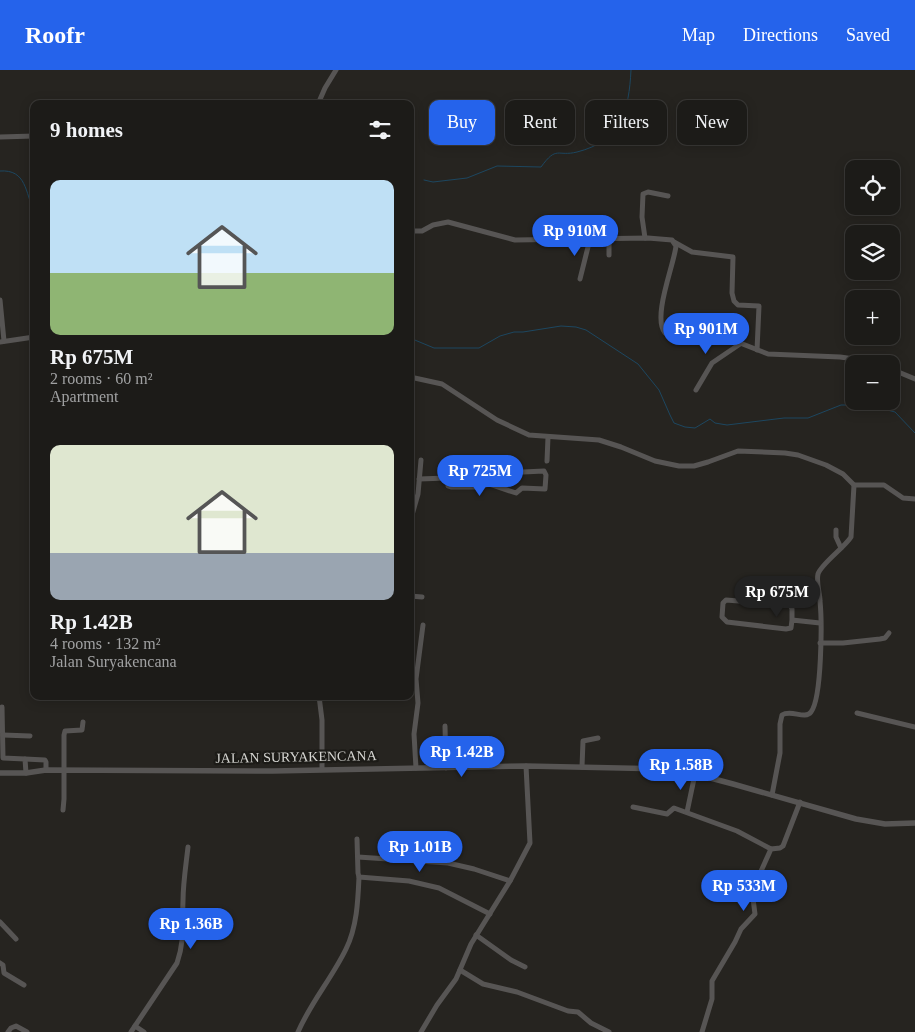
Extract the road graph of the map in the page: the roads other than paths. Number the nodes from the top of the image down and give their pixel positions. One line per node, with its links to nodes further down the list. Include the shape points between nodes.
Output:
1 (336, 70): 2 (street)
2 (320, 100)
3 (30, 136): 4 (street)
4 (0, 137)
5 (668, 196): 7 (street, via 643,194)
6 (414, 231): 8 (street, via 448,222 515,240)
7 (645, 238): 9 (street); 10 (street)
8 (590, 239): 9 (street); 12 (street)
9 (609, 239): 11 (street)
10 (674, 242): 16 (street, via 675,251 664,290 663,331 684,338); 17 (street, via 692,252 733,257 734,302 759,306)
11 (609, 255)
12 (580, 279)
13 (0, 300): 15 (street)
14 (30, 338): 15 (street)
15 (2, 342)
16 (740, 343): 17 (street); 22 (street, via 712,363)
17 (757, 350): 18 (street, via 777,355)
18 (845, 357)
19 (900, 373): 21 (street)
20 (414, 378): 23 (street, via 442,384 523,433)
21 (915, 379)
22 (696, 390)
23 (548, 437): 25 (street); 28 (street, via 605,441 655,461 679,466 694,466 738,451 785,453 826,465 843,474)
24 (421, 460): 27 (street)
25 (547, 461)
26 (491, 465): 27 (street, via 523,472 544,471 546,489 522,488 516,493 489,484 451,488 447,478)
27 (420, 479): 30 (street)
28 (854, 485): 29 (street, via 884,485 903,498); 32 (street, via 852,536)
29 (915, 499)
30 (414, 508)
31 (836, 530): 32 (street)
32 (841, 548): 36 (street, via 818,574)
33 (414, 596): 34 (street)
34 (422, 597)
35 (792, 620): 35 (street, via 790,605 726,600 723,603 722,618 728,622 786,629 791,627); 36 (street)
36 (820, 623): 39 (street)
37 (423, 625): 52 (street, via 416,679)
38 (889, 633): 39 (street, via 880,640)
39 (820, 643): 60 (street, via 818,686 812,710 806,715 785,713 782,717)
40 (320, 700): 54 (street)
41 (2, 707): 46 (street)
42 (857, 714): 45 (street)
43 (83, 722): 56 (street, via 82,730 65,731)
44 (446, 726): 53 (street)
45 (915, 727)
46 (3, 735): 47 (street); 49 (street, via 3,758)
47 (30, 736)
48 (598, 738): 51 (street, via 583,741)
49 (25, 759): 55 (street, via 45,760); 58 (street)
50 (526, 766): 51 (street, JALAN SURYAKENCANA); 53 (street, JALAN SURYAKENCANA); 71 (street, via 531,840)
51 (582, 767): 59 (street, JALAN SURYAKENCANA, via 667,769)
52 (416, 768): 53 (street, JALAN SURYAKENCANA); 54 (street, JALAN SURYAKENCANA)
53 (446, 768)
54 (322, 769): 56 (street, JALAN SURYAKENCANA)
55 (46, 770): 56 (street, JALAN SURYAKENCANA); 58 (street, JALAN SURYAKENCANA)
56 (64, 770): 63 (street)
57 (0, 773): 58 (street, JALAN SURYAKENCANA)
58 (26, 773)
59 (695, 774): 60 (street, JALAN SURYAKENCANA); 64 (street)
60 (772, 795): 61 (street, JALAN SURYAKENCANA)
61 (800, 802): 65 (street, JALAN SURYAKENCANA, via 871,822); 68 (street, via 783,846)
62 (633, 807): 64 (street, via 667,814 674,808)
63 (63, 810)
64 (687, 812): 68 (street, via 737,831)
65 (915, 823)
66 (357, 839): 69 (street)
67 (188, 847): 80 (street, via 180,954)
68 (771, 849): 88 (street, via 752,890 755,914 740,929 712,981 712,999)
69 (358, 857): 70 (street); 71 (street, via 448,864)
70 (359, 877): 72 (street, via 409,881 439,888); 85 (street, via 352,932 346,948)
71 (510, 881): 72 (street)
72 (490, 914): 74 (street)
73 (0, 922): 75 (street)
74 (476, 935): 77 (street); 78 (street)
75 (16, 939)
76 (0, 963): 79 (street, via 5,974)
77 (525, 967)
78 (460, 970): 86 (street); 87 (street, via 483,984 578,1012)
79 (24, 986)
80 (135, 1026): 83 (street); 84 (street)
81 (8, 1032): 82 (street, via 16,1026)
82 (27, 1032)
83 (131, 1032)
84 (144, 1032)
85 (298, 1032)
86 (421, 1032)
87 (609, 1032)
88 (702, 1032)

